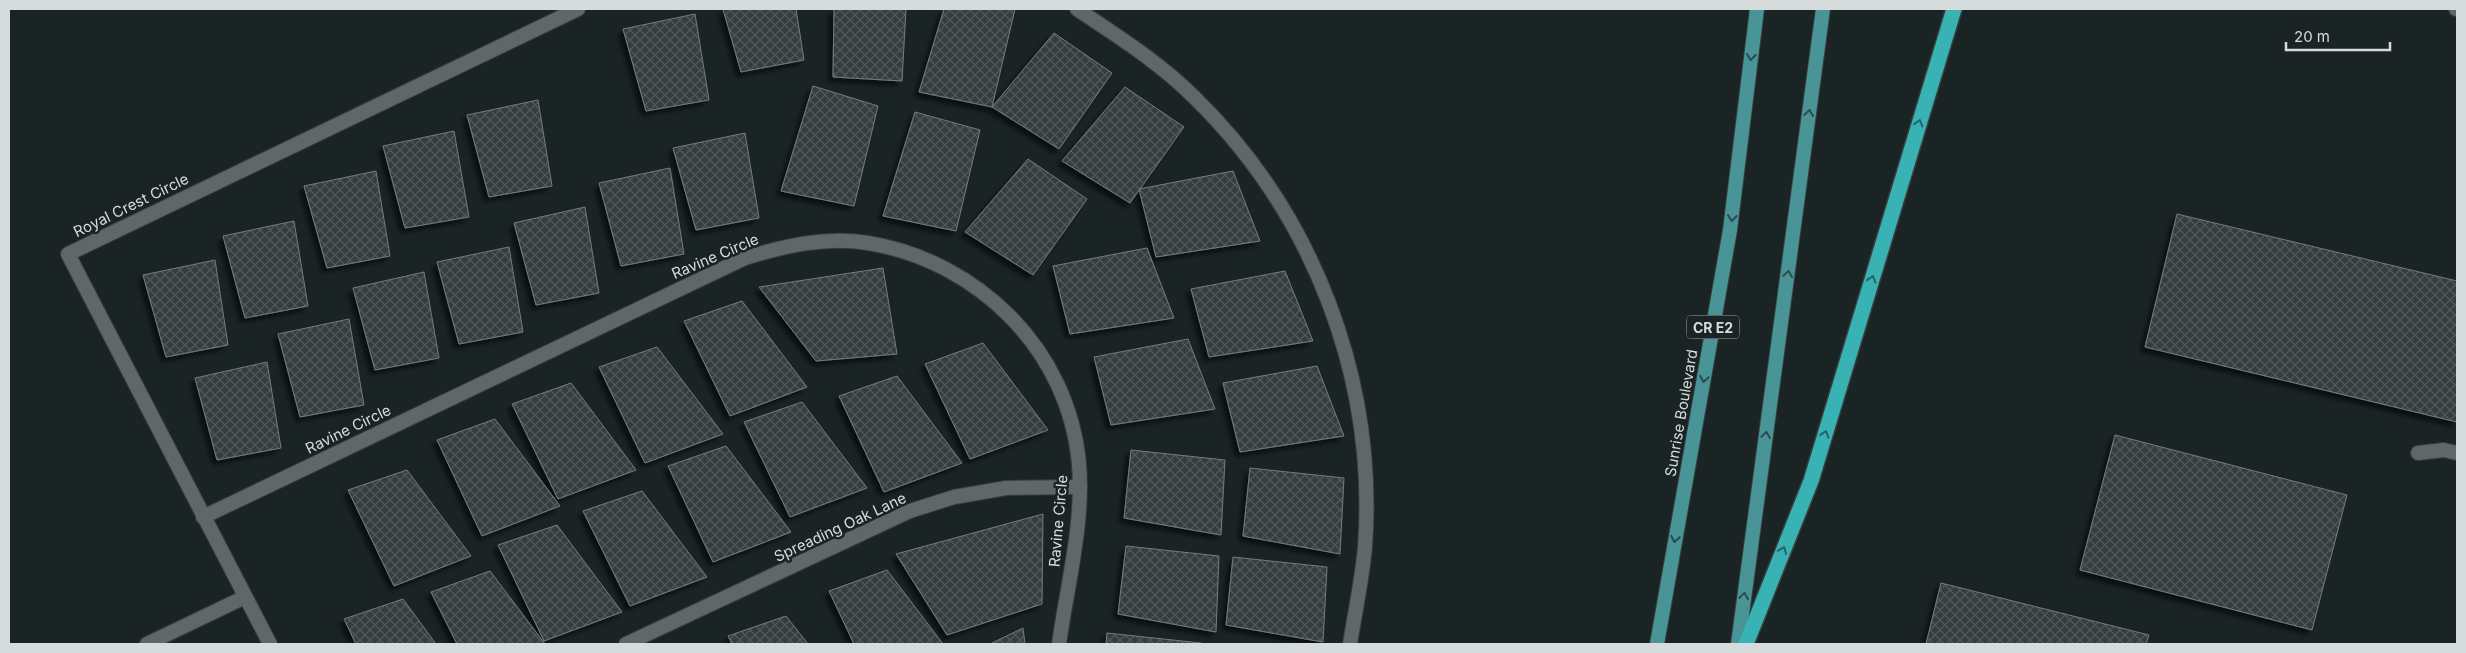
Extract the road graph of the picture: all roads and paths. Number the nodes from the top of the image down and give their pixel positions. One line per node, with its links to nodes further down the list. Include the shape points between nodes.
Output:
1 (578, 9): 9 (street, Royal Crest Circle, via 68,254)
2 (1077, 9): 15 (street, via 1147,56 1194,96 1264,178 1309,253 1338,326 1356,392 1365,460 1365,547)
3 (1757, 9): 16 (main road, Sunrise Boulevard / CR E2, one-way to 16, via 1730,230)
4 (1823, 9): 17 (main road, one-way to 4)
5 (1954, 9): 18 (highway, one-way to 5, via 1811,481)
6 (2457, 452): 7 (street)
7 (2418, 453)
8 (1080, 487): 9 (street, Ravine Circle, via 1070,416 1050,369 1021,327 987,294 955,272 912,253 866,243 819,241 781,247 745,258); 13 (street, Spreading Oak Lane, via 1006,488 954,497 910,511); 14 (street, Ravine Circle)
9 (203, 517): 10 (street, Royal Crest Circle)
10 (245, 597): 11 (street); 12 (street, Royal Crest Circle)
11 (147, 644)
12 (270, 644)
13 (626, 644)
14 (1058, 644)
15 (1350, 644)
16 (1657, 644)
17 (1738, 644)
18 (1746, 644)

